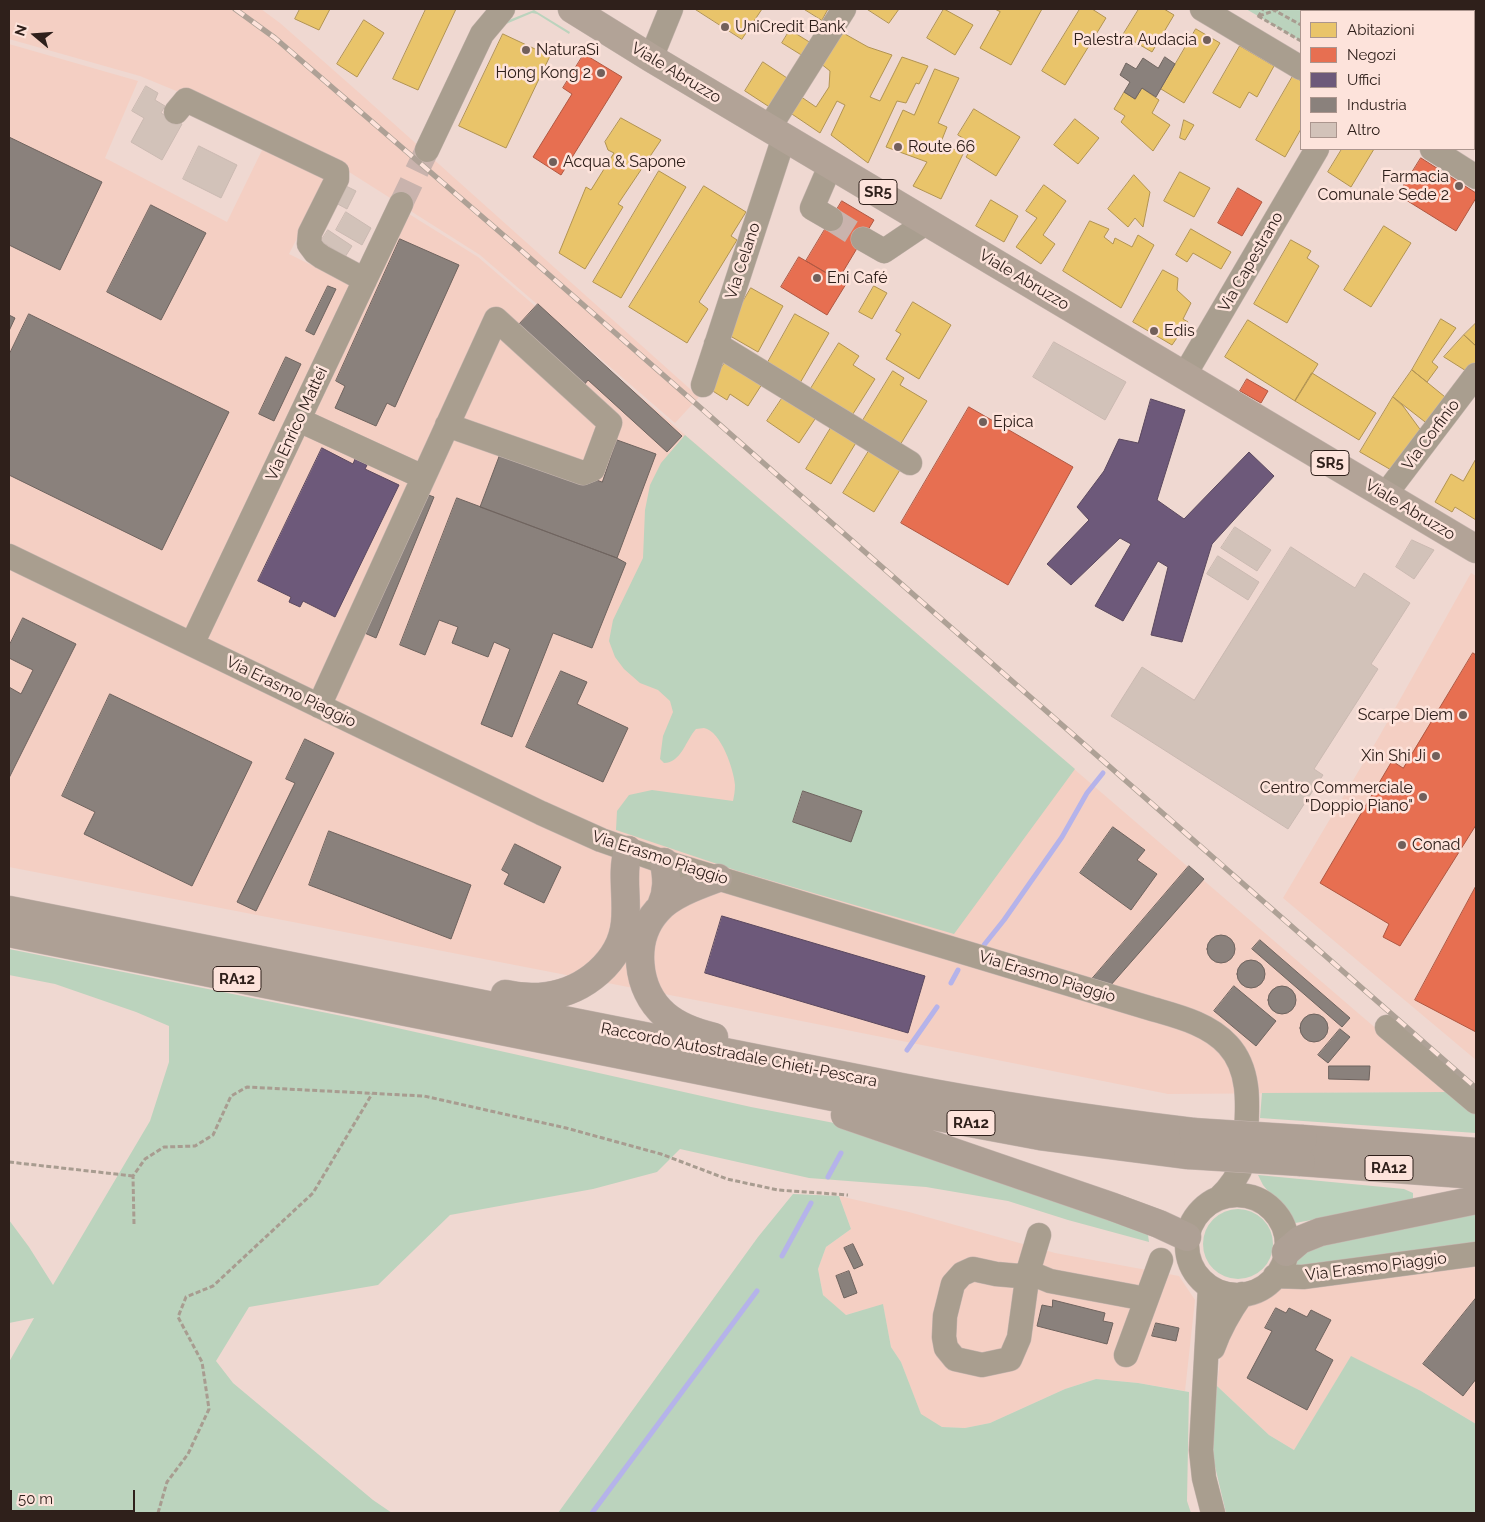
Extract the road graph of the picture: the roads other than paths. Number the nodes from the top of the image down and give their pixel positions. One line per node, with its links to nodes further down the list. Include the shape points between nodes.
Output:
1 (503, 9): 6 (street)
2 (572, 9): 7 (main road, Viale Abruzzo / SR5)
3 (671, 9): 7 (street)
4 (844, 9): 10 (street, Via Celano)
5 (1202, 9): 8 (street)
6 (485, 20): 11 (street)
7 (651, 58): 10 (main road, Viale Abruzzo / SR5)
8 (1300, 67)
9 (176, 112): 20 (street, via 186,100 337,172 337,179 310,233 309,244 322,257)
10 (777, 133): 14 (main road, Viale Abruzzo / SR5); 21 (street, Via Celano)
11 (427, 150)
12 (1316, 150): 23 (street, Via Capestrano)
13 (1434, 150): 15 (street)
14 (831, 164): 17 (street, via 812,208); 18 (main road, Viale Abruzzo / SR5)
15 (1476, 177)
16 (401, 204): 20 (street, Via Enrico Mattei)
17 (831, 219)
18 (927, 222): 19 (street, via 884,251); 23 (main road, Viale Abruzzo / SR5)
19 (862, 239)
20 (365, 280): 25 (street, Via Enrico Mattei)
21 (716, 344): 24 (street, Via Celano); 27 (street)
22 (1476, 375): 29 (street, Via Corfinio)
23 (1184, 376): 29 (main road, Viale Abruzzo / SR5)
24 (703, 385)
25 (299, 420): 28 (street); 32 (street, Via Enrico Mattei)
26 (446, 425): 26 (street, via 496,319 610,423 592,469 583,473); 28 (street)
27 (910, 463)
28 (423, 477): 33 (street)
29 (1385, 495): 30 (main road, Viale Abruzzo / SR5)
30 (1476, 549)
31 (9, 556): 32 (street, Via Erasmo Piaggio)
32 (192, 644): 33 (street, Via Erasmo Piaggio)
33 (319, 706): 34 (street, Via Erasmo Piaggio, via 578,830)
34 (628, 850): 35 (street, Via Erasmo Piaggio); 40 (highway, via 624,875 626,913 623,935 605,966 586,982 566,992 538,997 511,995 431,978)
35 (664, 862): 36 (street, Via Erasmo Piaggio); 37 (highway, via 667,888)
36 (718, 878): 37 (highway); 48 (street, Via Erasmo Piaggio, via 1202,1026 1228,1045 1241,1067 1247,1098)
37 (661, 906): 42 (highway, via 643,934 640,956 644,983 658,1008 674,1022 705,1035 786,1051)
38 (9, 910): 40 (highway, Raccordo Autostradale Chieti-Pescara / RA12)
39 (9, 933): 43 (highway, Raccordo Autostradale Chieti-Pescara / RA12)
40 (410, 990): 42 (highway, Raccordo Autostradale Chieti-Pescara / RA12)
41 (1387, 1027): 44 (street)
42 (808, 1069): 45 (highway, Raccordo Autostradale Chieti-Pescara / RA12, via 1067,1116)
43 (756, 1083): 45 (highway, Raccordo Autostradale Chieti-Pescara / RA12, via 1040,1136); 54 (highway, via 777,1099 878,1125 1114,1207)
44 (1476, 1102)
45 (1190, 1143): 46 (highway, Raccordo Autostradale Chieti-Pescara / RA12, bridge)
46 (1302, 1151): 47 (highway, Raccordo Autostradale Chieti-Pescara / RA12); 49 (highway, Raccordo Autostradale Chieti-Pescara / RA12)
47 (1476, 1152)
48 (1244, 1159): 50 (street, Via Erasmo Piaggio, via 1234,1182); 52 (street, Via Erasmo Piaggio)
49 (1476, 1175)
50 (1219, 1198): 52 (street, via 1240,1195); 54 (street, via 1194,1218)
51 (1476, 1200): 57 (highway, via 1320,1232 1300,1240)
52 (1260, 1201): 57 (street, via 1281,1222 1286,1242)
53 (1039, 1235): 58 (street)
54 (1187, 1237): 59 (street, via 1190,1262)
55 (1476, 1254): 57 (street, Via Erasmo Piaggio, via 1303,1276)
56 (1161, 1260): 61 (street)
57 (1281, 1264): 60 (street, via 1261,1289)
58 (1028, 1272): 58 (street, via 1019,1276 973,1269 962,1274 953,1284 945,1316 944,1337 946,1348 955,1359 982,1365 1010,1359 1020,1338); 61 (street, via 1050,1281)
59 (1210, 1287): 60 (street); 63 (street)
60 (1242, 1294): 63 (street, via 1221,1327)
61 (1146, 1299): 62 (street)
62 (1126, 1355)
63 (1207, 1364): 64 (street, via 1202,1450 1204,1478)
64 (1213, 1513)

